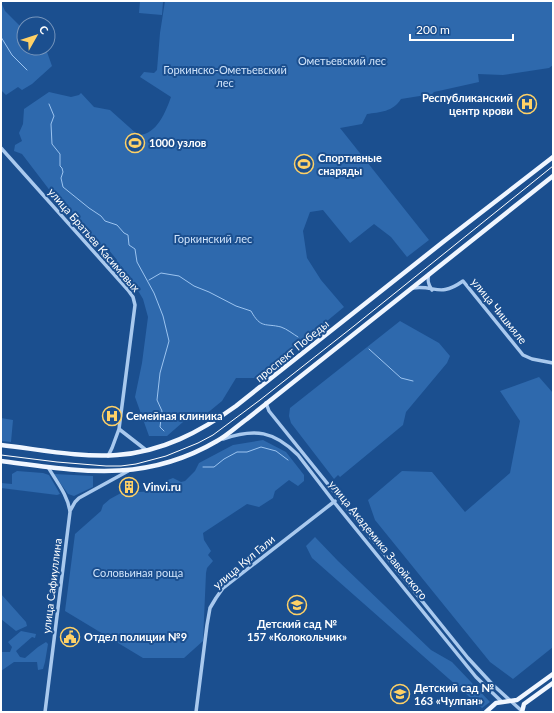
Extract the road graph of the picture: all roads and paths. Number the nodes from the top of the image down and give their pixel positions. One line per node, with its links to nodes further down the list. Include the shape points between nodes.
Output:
1 (1, 148): 9 (street, улица Братьев Касимовых, via 133,298 135,305)
2 (553, 157): 12 (main road, проспект Победы, via 219,418 165,446)
3 (553, 176): 4 (main road)
4 (430, 274): 5 (main road); 6 (street, via 428,284)
5 (413, 288): 6 (street, улица Чишмяле); 8 (main road)
6 (432, 290): 7 (street, улица Чишмяле, via 448,290 463,281 524,355 532,359)
7 (553, 362)
8 (266, 403): 10 (main road); 17 (street, улица Академика Завойского)
9 (119, 429): 12 (street); 13 (street, улица Братьев Касимовых)
10 (218, 440): 16 (main road, via 168,463); 18 (street, улица Академика Завойского, via 255,432 281,440 298,455)
11 (1, 445): 13 (main road, проспект Победы)
12 (146, 450): 13 (main road, проспект Победы)
13 (108, 456)
14 (1, 461): 15 (main road)
15 (48, 468): 16 (main road, via 111,472); 19 (street, улица Сафиуллина, via 66,497)
16 (130, 470): 19 (street, via 80,498)
17 (339, 498): 18 (street, улица Кул Гали); 21 (street, улица Академика Завойского)
18 (334, 502): 22 (street, улица Академика Завойского); 27 (street, улица Кул Гали, via 223,588 216,598 210,608 207,625)
19 (70, 512): 26 (street, улица Сафиуллина)
20 (553, 674): 24 (main road)
21 (483, 675): 22 (street); 24 (street, улица Академика Завойского)
22 (478, 679): 25 (street, улица Академика Завойского)
23 (553, 683): 29 (main road, via 524,704)
24 (512, 701): 25 (main road); 29 (street, улица Академика Завойского)
25 (502, 702): 28 (main road)
26 (45, 712)
27 (196, 712)
28 (486, 712)
29 (522, 712)

